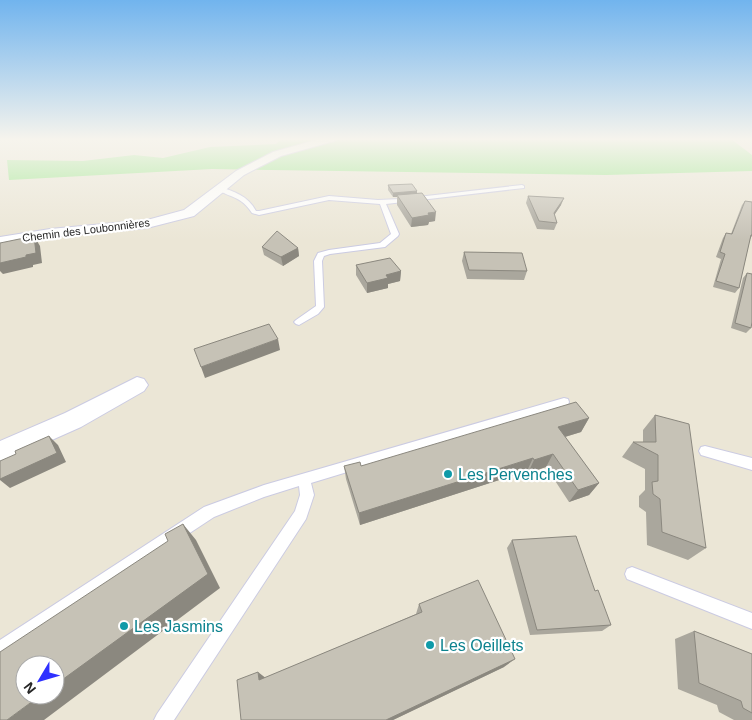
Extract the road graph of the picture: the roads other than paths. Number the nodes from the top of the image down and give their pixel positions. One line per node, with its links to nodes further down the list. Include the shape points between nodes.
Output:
1 (241, 173): 3 (street, Chemin des Loubonnières)
2 (522, 187): 4 (lane)
3 (219, 189): 4 (lane, via 245,199 254,212 260,213 329,198); 5 (street, Chemin des Loubonnières, via 189,213 147,224 50,232)
4 (382, 202): 6 (lane, via 395,234 382,244 321,255 318,261 320,307)
5 (0, 241)
6 (299, 322)
7 (137, 385): 10 (street, via 73,420)
8 (564, 402): 12 (lane)
9 (705, 451): 11 (lane)
10 (0, 452)
11 (752, 464)
12 (304, 479): 15 (lane, via 209,512); 16 (lane, via 307,495 301,514)
13 (632, 574): 14 (lane)
14 (752, 621)
15 (0, 650)
16 (163, 720)

